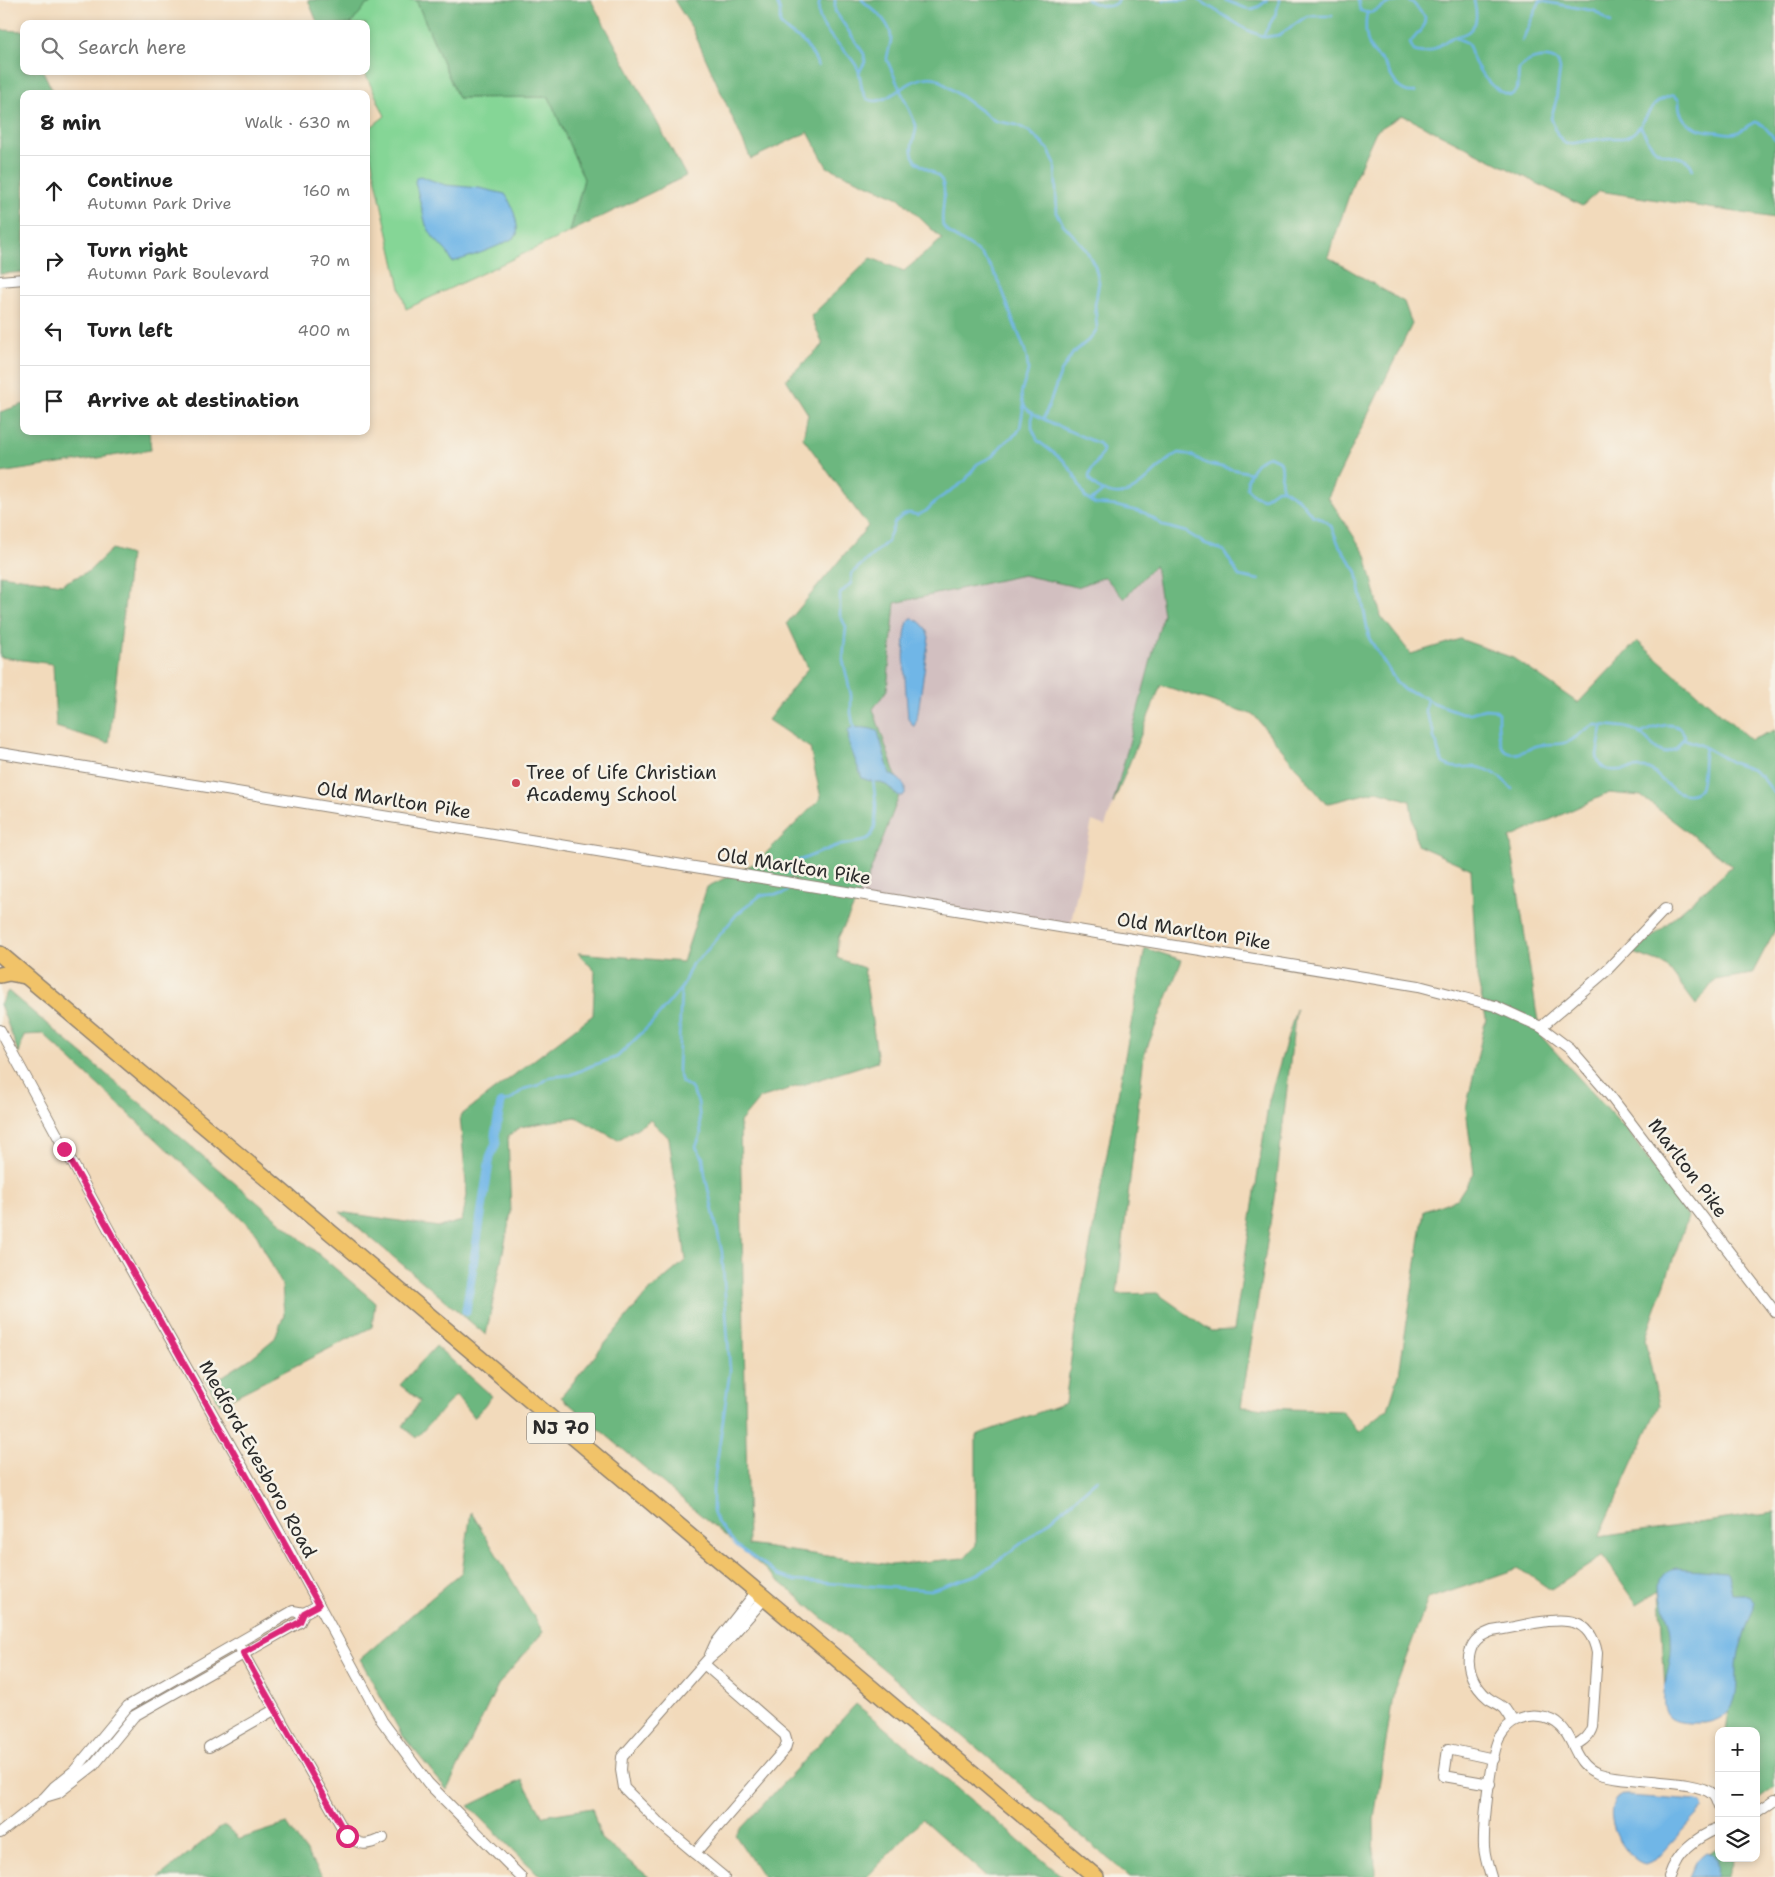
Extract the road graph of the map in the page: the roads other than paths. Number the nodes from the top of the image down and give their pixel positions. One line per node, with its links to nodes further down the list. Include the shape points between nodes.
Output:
1 (20, 279): 2 (street)
2 (0, 281)
3 (0, 753): 8 (street, Old Marlton Pike, via 1419,986 1495,1006)
4 (1665, 909): 8 (street, via 1605,972)
5 (0, 954): 7 (highway, NJ 70)
6 (0, 976): 7 (highway, via 18,973)
7 (28, 977): 12 (highway, NJ 70)
8 (1541, 1027): 10 (street, Old Marlton Pike)
9 (0, 1030): 13 (street, Medford-Evesboro Road)
10 (1570, 1049): 11 (street, Marlton Pike, via 1608,1093)
11 (1775, 1312)
12 (761, 1595): 17 (street, via 721,1648); 34 (highway, NJ 70)
13 (319, 1605): 14 (street); 32 (street, Medford-Evesboro Road, via 369,1699 412,1763)
14 (304, 1613): 15 (street, via 293,1611); 16 (street, via 300,1622)
15 (237, 1642): 16 (street); 24 (street, via 128,1706 87,1758)
16 (243, 1653): 18 (street); 24 (street, via 134,1716 94,1764 58,1793)
17 (706, 1661): 31 (street, via 622,1757 621,1770 624,1788); 31 (street, via 785,1735 787,1742 785,1749)
18 (274, 1710): 21 (street); 30 (street, via 347,1836 357,1843 370,1844)
19 (1513, 1722): 20 (street, via 1527,1717 1546,1717 1562,1727); 20 (street, via 1506,1710 1488,1698 1476,1684 1469,1667 1475,1641 1492,1631 1554,1620 1574,1622 1590,1634 1597,1653 1592,1727 1590,1734); 22 (street, via 1498,1740)
20 (1574, 1746): 25 (street, via 1580,1759 1595,1773 1697,1786 1712,1794)
21 (209, 1747)
22 (1494, 1759): 23 (street); 23 (street, via 1448,1748 1444,1776)
23 (1490, 1784): 35 (street, via 1484,1845)
24 (44, 1798): 29 (street)
25 (1715, 1800)
26 (1774, 1801): 27 (street)
27 (1760, 1810)
28 (1715, 1830): 36 (street, via 1687,1847 1672,1866)
29 (0, 1833)
30 (383, 1838)
31 (695, 1853): 33 (street)
32 (521, 1877)
33 (724, 1877)
34 (1096, 1877)
35 (1491, 1877)
36 (1669, 1877)

